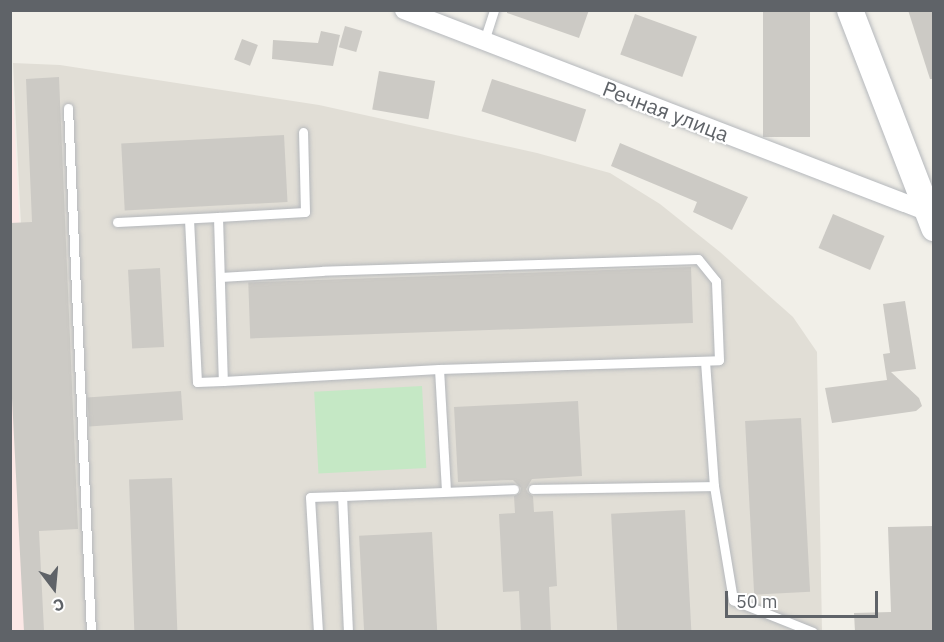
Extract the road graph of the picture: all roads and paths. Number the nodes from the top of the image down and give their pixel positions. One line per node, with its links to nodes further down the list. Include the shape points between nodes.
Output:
1 (404, 10): 4 (street, Речная улица)
2 (494, 10): 4 (lane)
3 (850, 10): 8 (main road)
4 (484, 41): 8 (street, Речная улица)
5 (68, 108): 20 (lane)
6 (303, 132): 7 (lane, via 305,212)
7 (218, 217): 9 (lane); 11 (lane)
8 (932, 217)
9 (189, 219): 10 (lane); 14 (lane, via 197,382)
10 (117, 222)
11 (220, 277): 12 (lane, via 698,259 716,281 719,360); 14 (lane)
12 (705, 361): 13 (lane); 15 (lane)
13 (439, 369): 14 (lane); 18 (lane)
14 (223, 381)
15 (714, 486): 17 (lane); 23 (lane, via 733,600)
16 (514, 489): 18 (lane)
17 (533, 489)
18 (446, 491): 19 (lane)
19 (342, 496): 21 (lane, via 310,497); 22 (lane)
20 (91, 632)
21 (318, 632)
22 (348, 632)
23 (813, 632)

